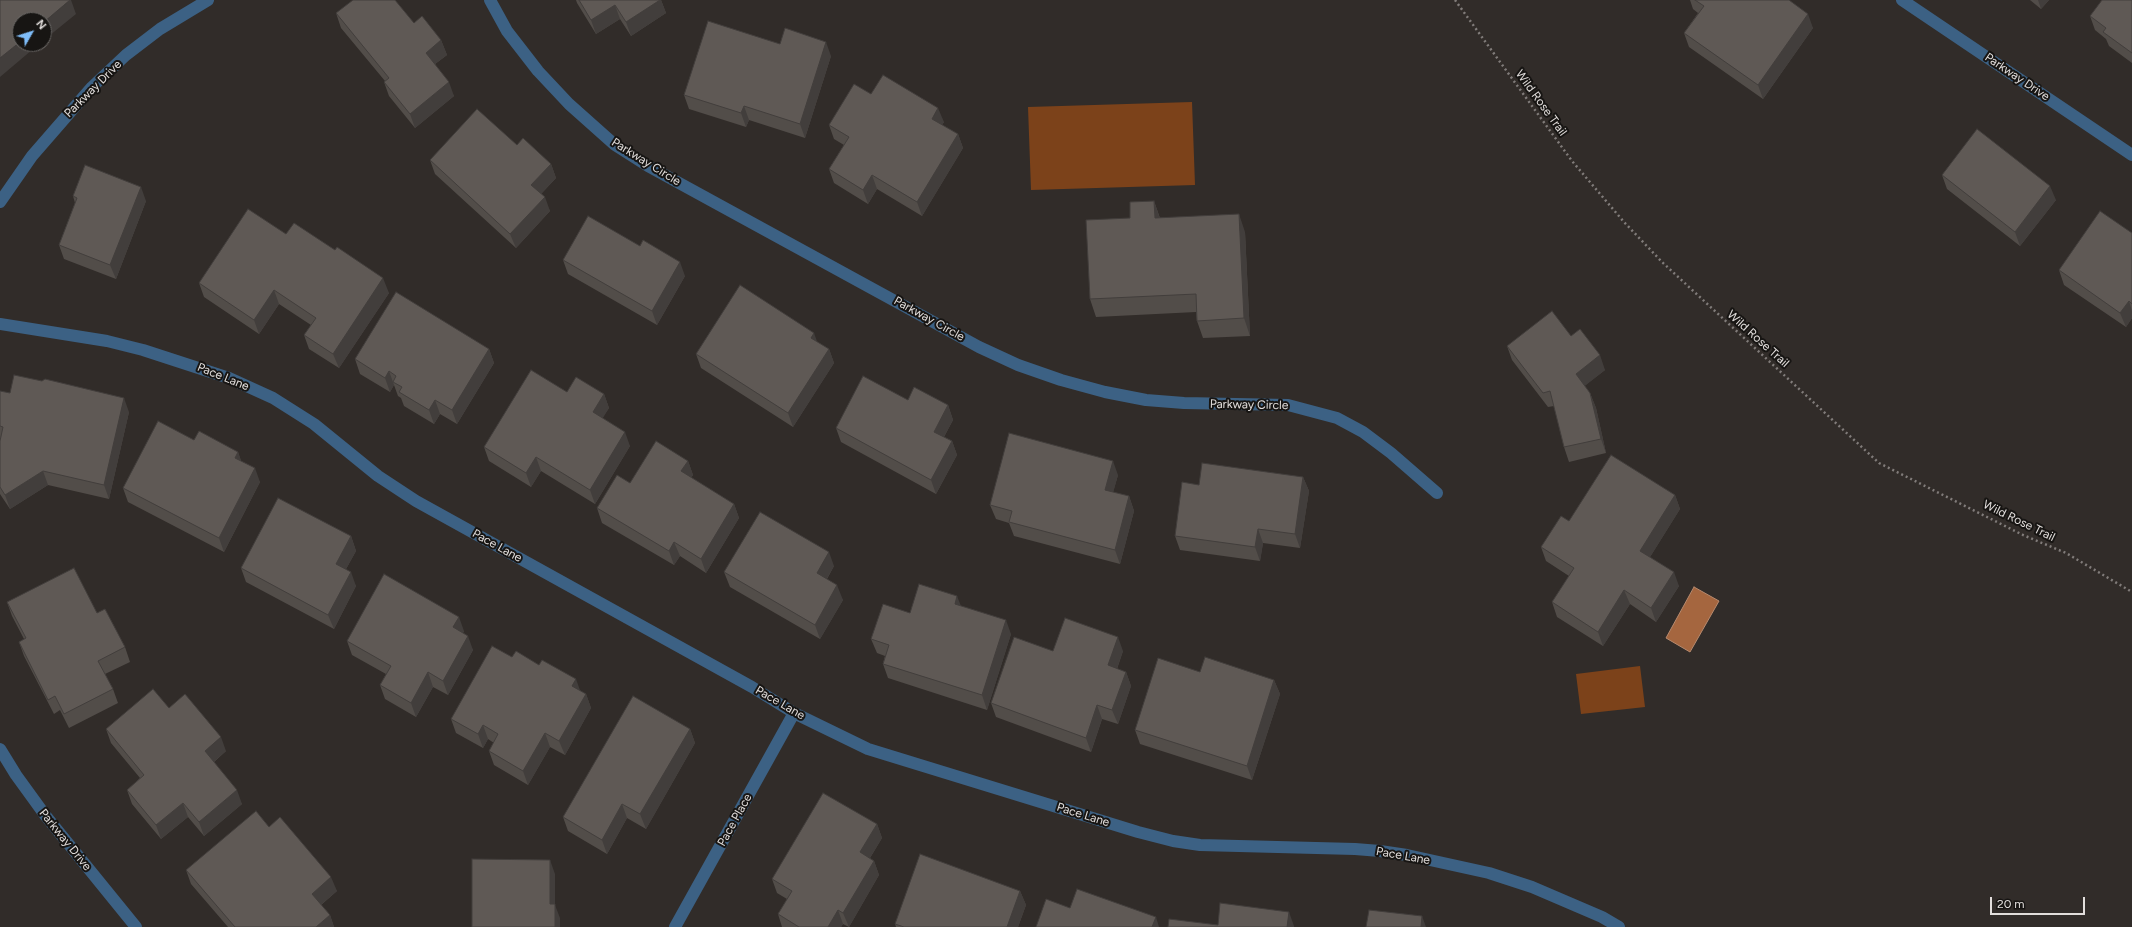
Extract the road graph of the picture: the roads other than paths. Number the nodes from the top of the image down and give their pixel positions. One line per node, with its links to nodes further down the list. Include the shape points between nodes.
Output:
1 (208, 0): 5 (street, Parkway Drive, via 160,29 126,55 92,87 32,156)
2 (490, 0): 7 (street, Parkway Circle, via 507,31 538,71 569,104 615,145 648,166 979,347 1018,365 1105,392 1146,400 1184,403 1288,405 1330,416 1363,432)
3 (1902, 0): 4 (street, Parkway Drive)
4 (2132, 155)
5 (0, 202)
6 (0, 324): 8 (street, Pace Lane, via 107,341 143,350 229,378 273,398 314,424 378,476 416,501 752,687)
7 (1437, 494)
8 (794, 713): 11 (street, Pace Place); 12 (street, Pace Lane, via 868,749 1138,832 1173,841 1200,844 1355,849 1407,855 1489,873 1602,917)
9 (0, 749): 10 (street, Parkway Drive, via 45,815)
10 (136, 927)
11 (675, 927)
12 (1619, 927)

